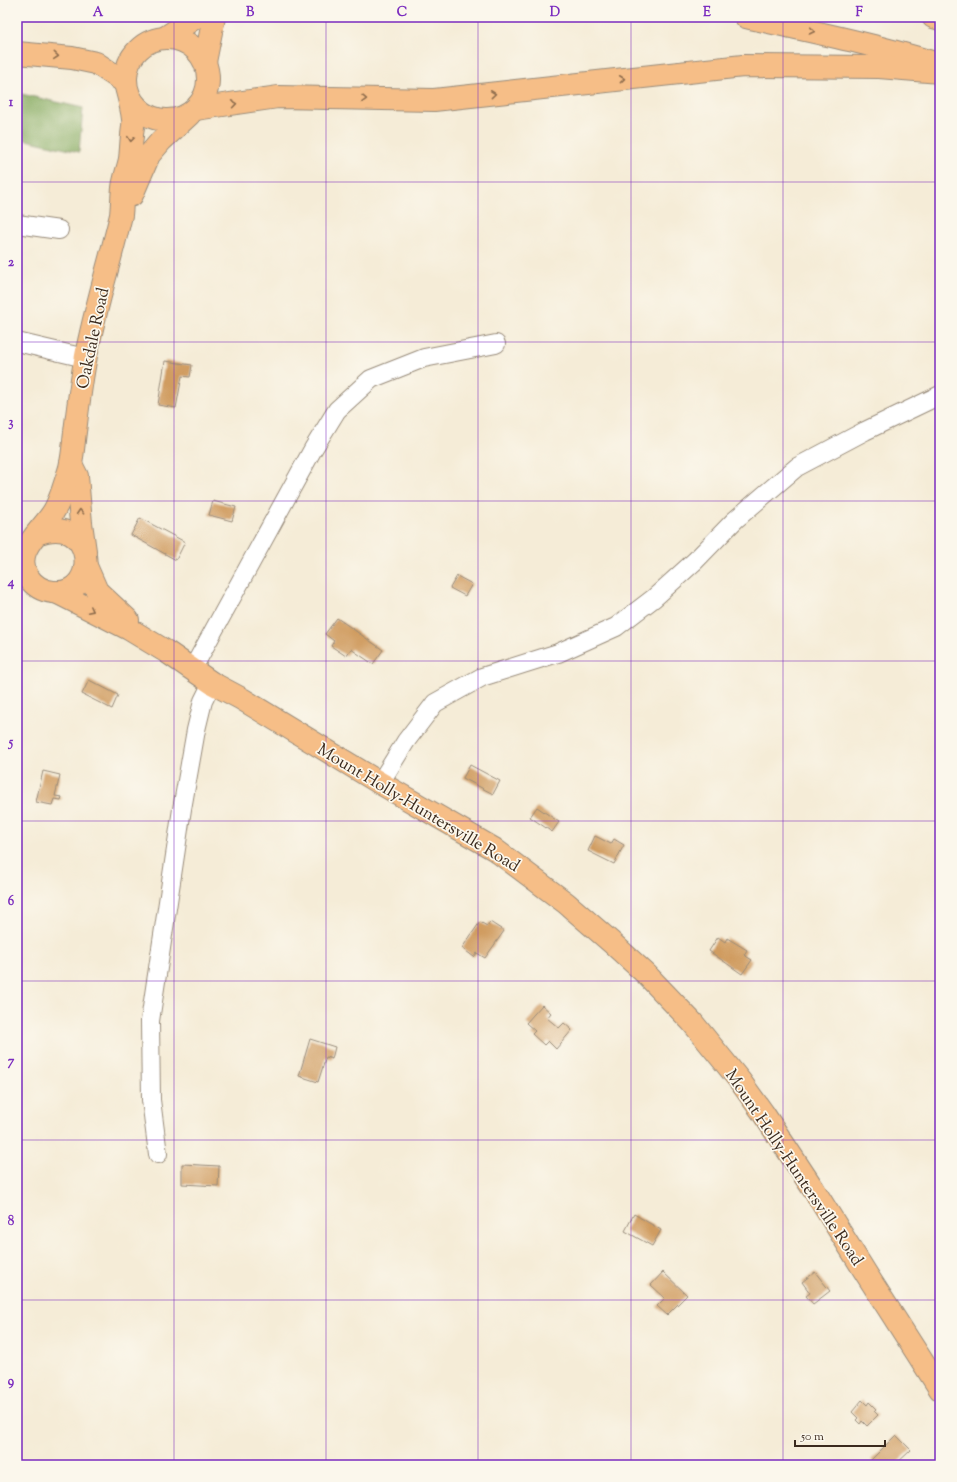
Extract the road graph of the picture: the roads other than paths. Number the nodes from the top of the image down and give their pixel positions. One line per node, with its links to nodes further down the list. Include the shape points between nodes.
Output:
1 (196, 17): 6 (main road)
2 (214, 17): 8 (main road)
3 (746, 17): 9 (main road, one-way to 9, via 843,38)
4 (933, 17): 5 (main road)
5 (940, 19)
6 (166, 37): 8 (main road, via 190,44); 11 (main road, via 154,39 135,52 129,63)
7 (17, 53): 11 (main road, one-way to 11, via 96,63)
8 (205, 62): 12 (main road, via 208,87 203,99)
9 (940, 64)
10 (940, 72): 12 (main road, one-way to 10, via 278,98 434,100 743,66 879,67)
11 (126, 85): 12 (main road, via 132,100 141,111 154,118 168,120); 13 (main road, Oakdale Road, one-way to 13, via 133,121 130,160 123,188)
12 (192, 112): 13 (main road, Oakdale Road, via 149,155)
13 (121, 213): 18 (main road, Oakdale Road)
14 (17, 224): 15 (street)
15 (59, 230)
16 (17, 342): 18 (street)
17 (496, 344): 25 (street, via 424,358 371,379 337,410)
18 (85, 358): 20 (main road, Oakdale Road)
19 (940, 395): 27 (street, via 865,430 797,467 735,520 654,598 616,627 558,653 482,677 435,702 406,741)
20 (71, 464): 21 (main road, Oakdale Road, via 55,509); 22 (main road, Oakdale Road, one-way to 20, via 77,476)
21 (30, 536): 22 (main road, via 46,530 65,531 80,542); 23 (main road, via 31,540 23,558)
22 (85, 558): 24 (main road, via 85,572 80,580 66,591); 25 (main road, Mount Holly-Huntersville Road, via 97,591 123,616)
23 (25, 578): 24 (main road, via 40,589)
24 (56, 592): 25 (main road, Mount Holly-Huntersville Road, one-way to 25, via 129,629)
25 (192, 670): 26 (main road, Mount Holly-Huntersville Road)
26 (212, 683): 27 (main road, Mount Holly-Huntersville Road); 28 (street, via 203,701 196,730 150,1021 151,1100)
27 (380, 784): 29 (main road, Mount Holly-Huntersville Road, via 476,838 566,903 646,974 692,1022 763,1113)
28 (158, 1154)
29 (940, 1389)

